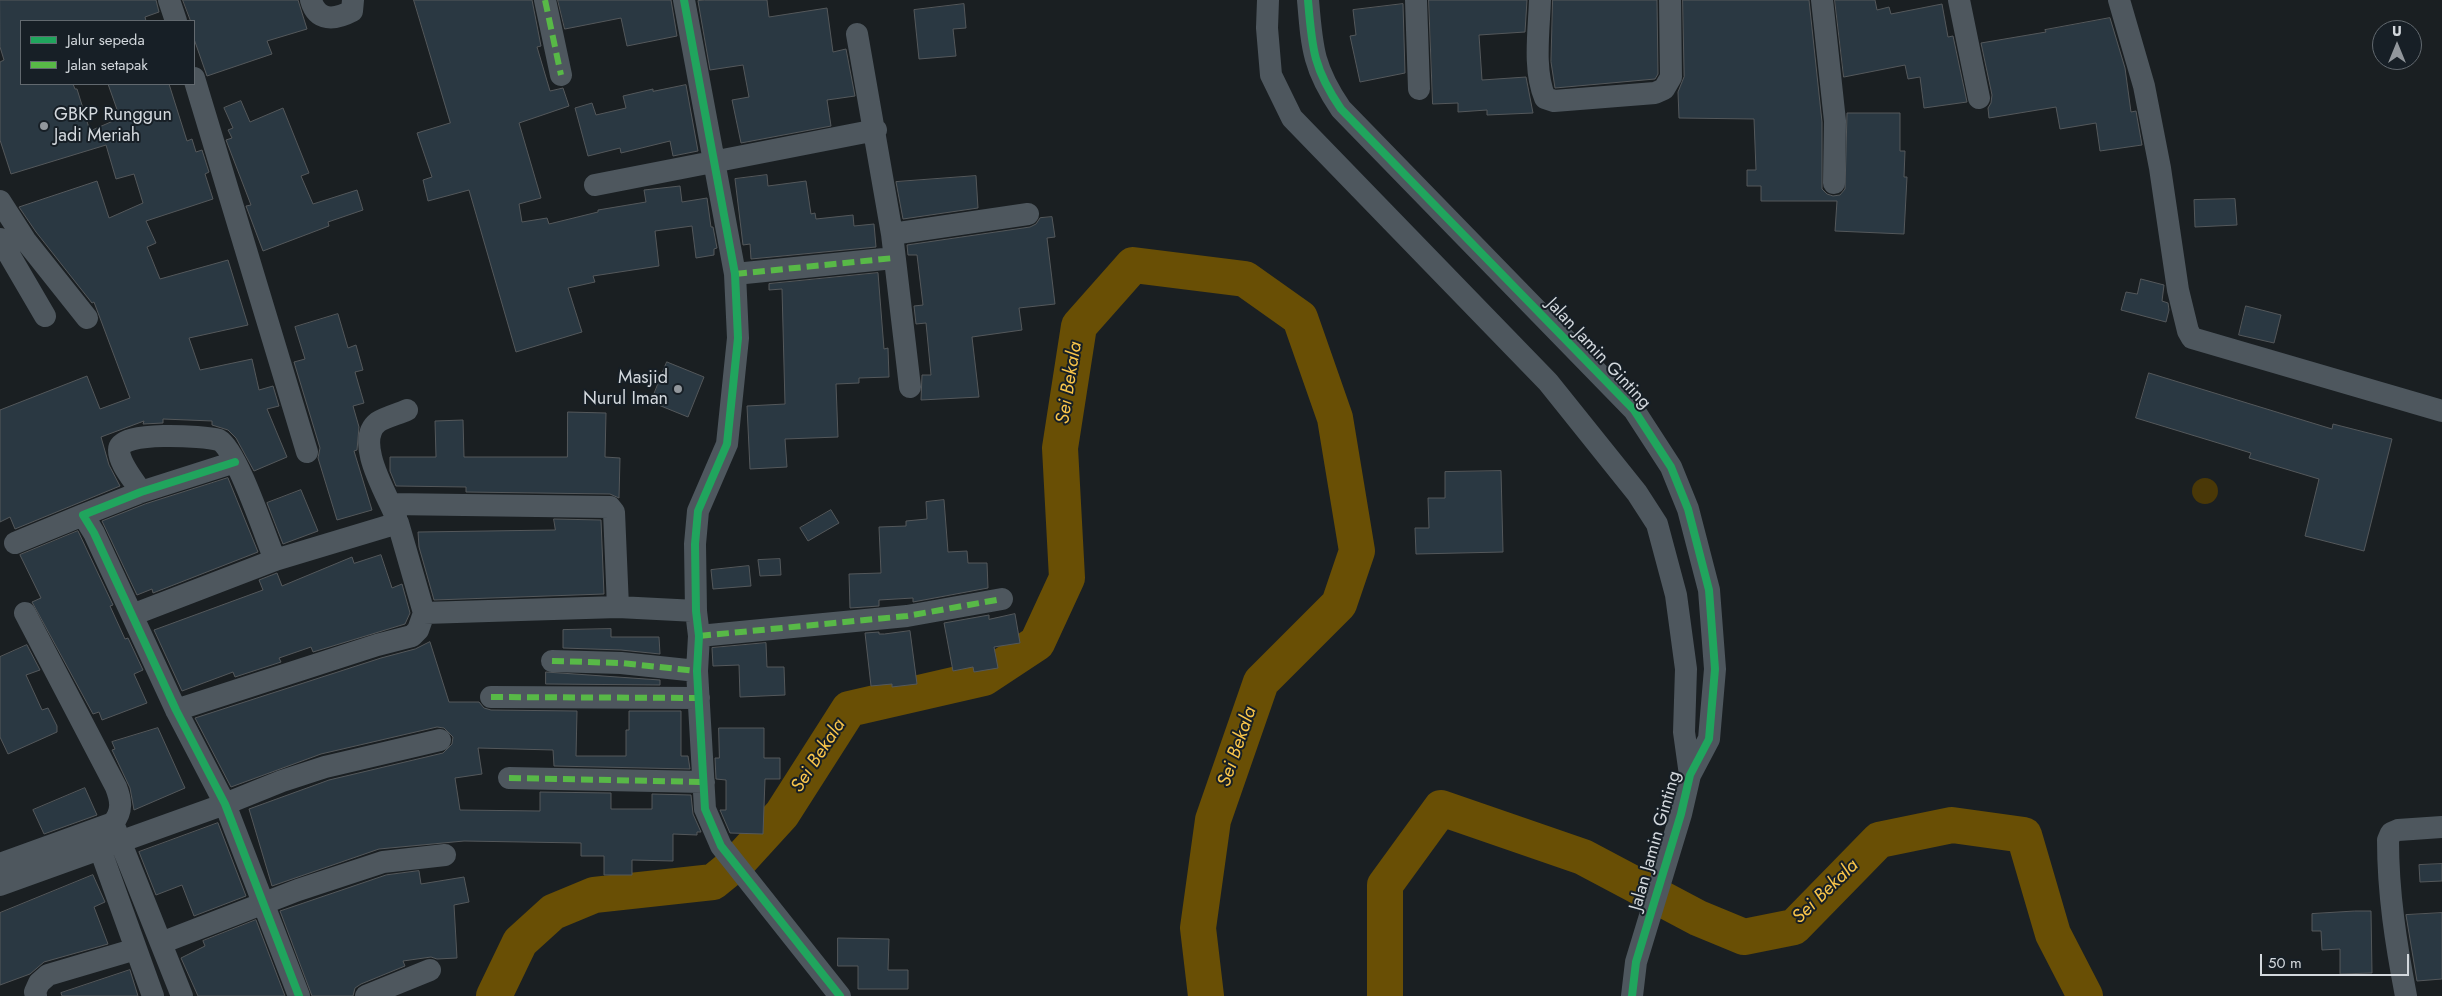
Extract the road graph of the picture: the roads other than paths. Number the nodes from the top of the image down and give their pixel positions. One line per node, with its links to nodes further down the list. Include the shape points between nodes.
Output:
1 (169, 0): 14 (street)
2 (311, 0): 3 (street, via 324,18 333,19 352,11)
3 (353, 0)
4 (545, 0): 16 (street)
5 (684, 0): 21 (street)
6 (1268, 0): 55 (street, Jalan Jamin Ginting, via 1271,75 1292,118 1548,382 1637,493 1657,524 1676,595 1686,669 1684,732)
7 (1308, 0): 55 (street, Jalan Jamin Ginting, via 1315,60 1324,84 1341,109 1634,410 1672,467 1688,509 1709,590 1715,669 1709,739)
8 (1416, 0): 18 (street)
9 (1540, 0): 10 (street, via 1538,53 1541,82 1545,98 1554,101 1664,89 1671,77)
10 (1670, 0)
11 (1822, 0): 22 (street, via 1835,121)
12 (1959, 0): 19 (street)
13 (2119, 0): 34 (street, via 2144,86 2178,290 2192,338)
14 (176, 20)
15 (857, 34): 20 (street)
16 (561, 75)
17 (195, 81): 35 (street)
18 (1419, 89)
19 (1979, 98)
20 (876, 130): 21 (street); 26 (street)
21 (716, 162): 23 (street); 29 (street)
22 (1834, 183)
23 (595, 185)
24 (0, 201): 31 (street, via 25,240)
25 (1028, 214): 26 (street)
26 (892, 234): 28 (street)
27 (0, 239): 30 (street)
28 (894, 258): 29 (street); 32 (street)
29 (735, 274): 44 (street, via 738,338 727,444 698,512)
30 (45, 316)
31 (87, 318)
32 (910, 387)
33 (407, 410): 38 (street, via 378,422 370,442 370,457)
34 (2442, 411)
35 (307, 452)
36 (235, 462): 37 (street); 37 (street, via 224,443 212,438 148,436 128,439 119,449); 41 (street)
37 (141, 492): 39 (street)
38 (395, 513): 41 (street); 43 (street, via 610,507 614,512); 46 (street)
39 (83, 515): 40 (street); 47 (street)
40 (15, 543)
41 (275, 560): 47 (street)
42 (1002, 599): 48 (street, via 907,616)
43 (618, 607): 44 (street); 46 (street)
44 (696, 611): 48 (street)
45 (25, 613): 60 (street, via 118,793 120,812)
46 (424, 613): 53 (street, via 418,630 412,636 377,644)
47 (132, 615): 53 (street)
48 (699, 636): 50 (street)
49 (552, 661): 50 (street, via 621,663)
50 (697, 671): 52 (street)
51 (491, 697): 52 (street)
52 (699, 698): 57 (street)
53 (176, 710): 58 (street)
54 (440, 740): 58 (street, via 325,767)
55 (1690, 775): 74 (street, Jalan Jamin Ginting, via 1636,962)
56 (509, 778): 57 (street)
57 (704, 782): 73 (street, via 705,809 721,846)
58 (225, 804): 60 (street); 64 (street)
59 (2442, 827): 75 (street, via 2398,830 2391,833 2388,840 2395,942)
60 (107, 836): 62 (street); 63 (street); 65 (street); 66 (street)
61 (445, 855): 64 (street, via 383,862)
62 (0, 864)
63 (0, 885)
64 (263, 905): 65 (street); 71 (street)
65 (161, 943): 70 (street)
66 (136, 949): 68 (street, via 48,975 39,983 34,992); 69 (street)
67 (430, 970): 72 (street)
68 (36, 996)
69 (154, 996)
70 (182, 996)
71 (299, 996)
72 (366, 996)
73 (840, 996)
74 (1632, 996)
75 (2406, 996)

